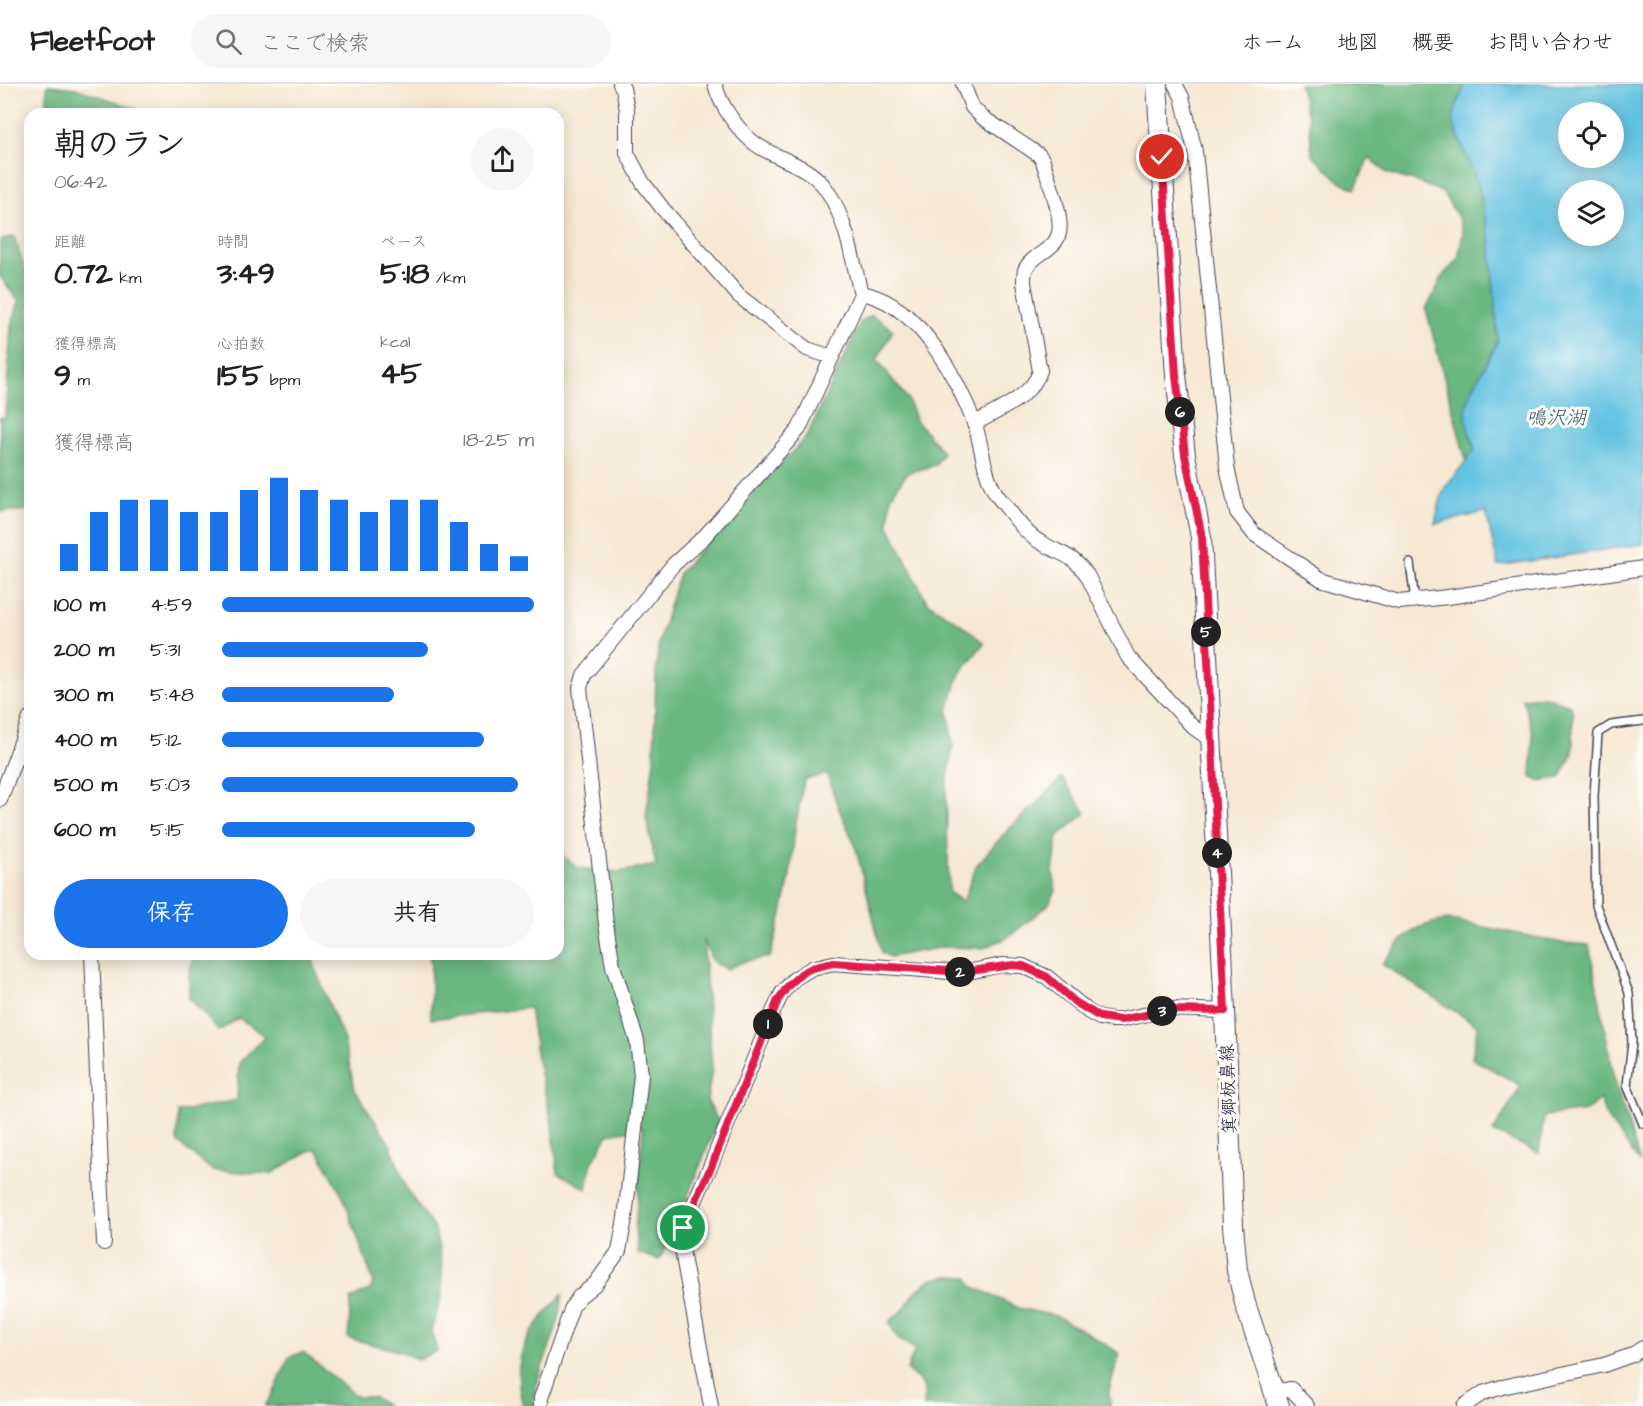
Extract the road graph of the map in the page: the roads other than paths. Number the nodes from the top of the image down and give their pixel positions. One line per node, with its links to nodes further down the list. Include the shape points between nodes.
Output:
1 (620, 84): 7 (street, via 627,110 627,153 663,209 739,296 807,349)
2 (715, 84): 6 (street, via 731,118 753,142 804,168 825,187 836,206)
3 (963, 84): 8 (street, via 972,107 982,117 1043,160 1060,223 1055,243 1025,270 1024,284 1040,371 1037,381)
4 (1157, 84): 14 (main road, 箕郷板鼻線, via 1176,375 1185,455 1202,537)
5 (1175, 84): 11 (street, via 1195,151 1227,466 1238,512 1254,534 1321,579 1399,602)
6 (861, 294): 7 (street); 8 (street, via 891,303 912,320 954,381)
7 (832, 357): 24 (street, via 798,429 705,536 673,565 584,675 579,688 606,924 613,966 637,1041 642,1075 619,1251 572,1307)
8 (974, 424): 14 (street, via 998,496 1032,536 1080,565 1128,657 1193,727)
9 (1410, 563): 11 (lane)
10 (1643, 568): 11 (street)
11 (1415, 601)
12 (1643, 721): 20 (lane, via 1611,725 1598,733 1594,796 1596,905 1629,993 1632,1043 1627,1085)
13 (24, 734): 15 (street)
14 (1211, 740): 19 (main road, 箕郷板鼻線)
15 (19, 747): 16 (street); 17 (street)
16 (24, 755)
17 (0, 800)
18 (92, 960): 21 (street)
19 (1225, 1011): 23 (main road, 箕郷板鼻線, via 1237,1270 1251,1327); 25 (street, via 1171,1010 1120,1020 1100,1017 1075,1002 1047,977 1013,965 963,972 833,963 812,968 794,979 773,1012 683,1228 684,1262)
20 (1643, 1124)
21 (104, 1243)
22 (1643, 1347): 27 (street, via 1604,1365 1483,1393)
23 (1276, 1399): 26 (street, via 1291,1389)
24 (541, 1406)
25 (711, 1406)
26 (1307, 1406)
27 (1464, 1406)

